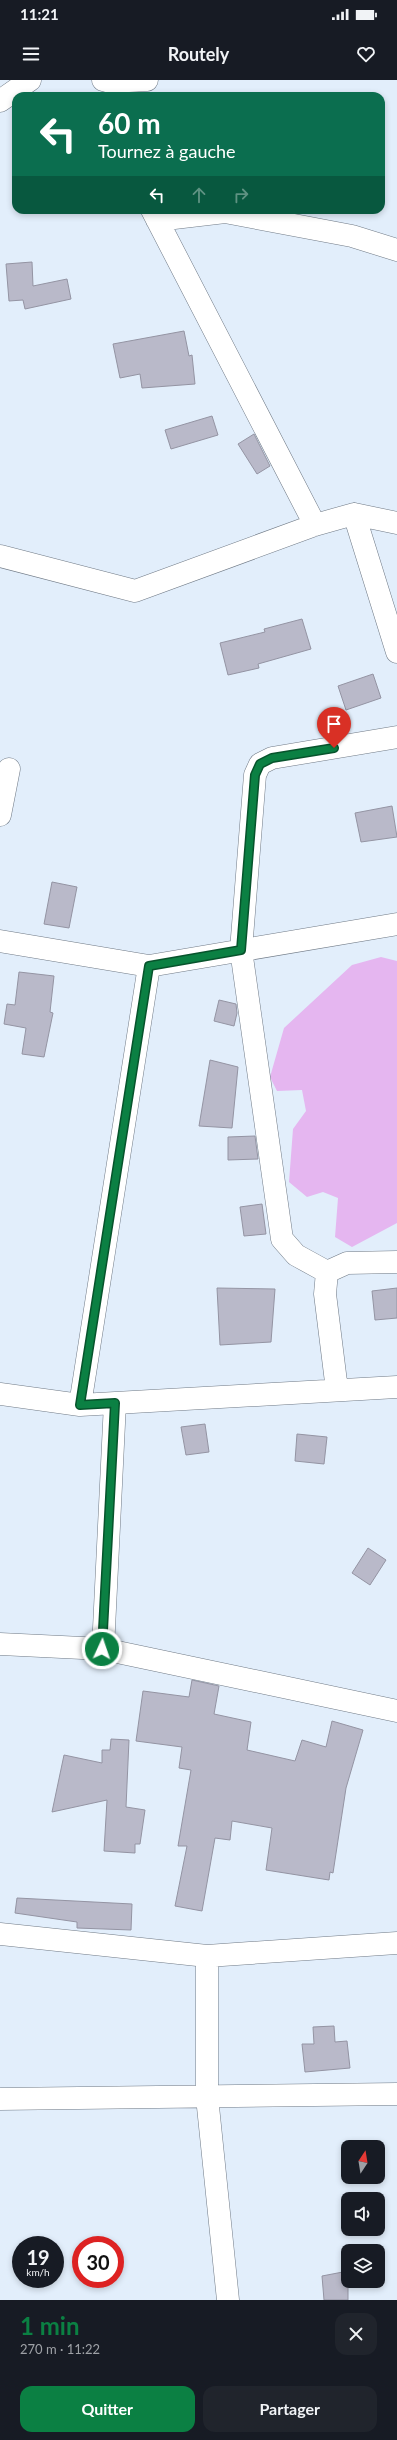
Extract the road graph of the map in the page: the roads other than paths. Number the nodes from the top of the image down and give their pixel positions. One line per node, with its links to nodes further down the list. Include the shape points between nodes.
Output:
1 (30, 80): 4 (street)
2 (147, 80): 3 (street)
3 (108, 85)
4 (13, 92)
5 (12, 93): 6 (street)
6 (0, 101)
7 (179, 214): 9 (street)
8 (236, 214): 10 (street, via 352,236)
9 (155, 215): 13 (street)
10 (397, 250)
11 (354, 514): 12 (street); 13 (street); 15 (street)
12 (397, 523)
13 (316, 525): 14 (street, via 135,592)
14 (0, 556)
15 (397, 652)
16 (397, 737): 21 (street, via 272,758 260,764 255,775)
17 (9, 768): 18 (street)
18 (0, 815)
19 (397, 924): 21 (street)
20 (0, 941): 22 (street)
21 (241, 950): 22 (street); 24 (street, via 282,1239 296,1254)
22 (149, 966): 29 (street)
23 (397, 1262): 24 (street, via 347,1263)
24 (327, 1272): 26 (street, via 325,1294)
25 (397, 1387): 26 (street)
26 (337, 1390): 28 (street)
27 (0, 1394): 29 (street)
28 (115, 1403): 29 (street); 31 (street)
29 (80, 1405)
30 (0, 1644): 31 (street)
31 (102, 1649): 32 (street)
32 (397, 1711)
33 (0, 1934): 35 (street)
34 (397, 1944): 35 (street)
35 (208, 1956): 37 (street)
36 (397, 2094): 37 (street)
37 (207, 2096): 38 (street); 39 (street)
38 (0, 2099)
39 (228, 2300)

